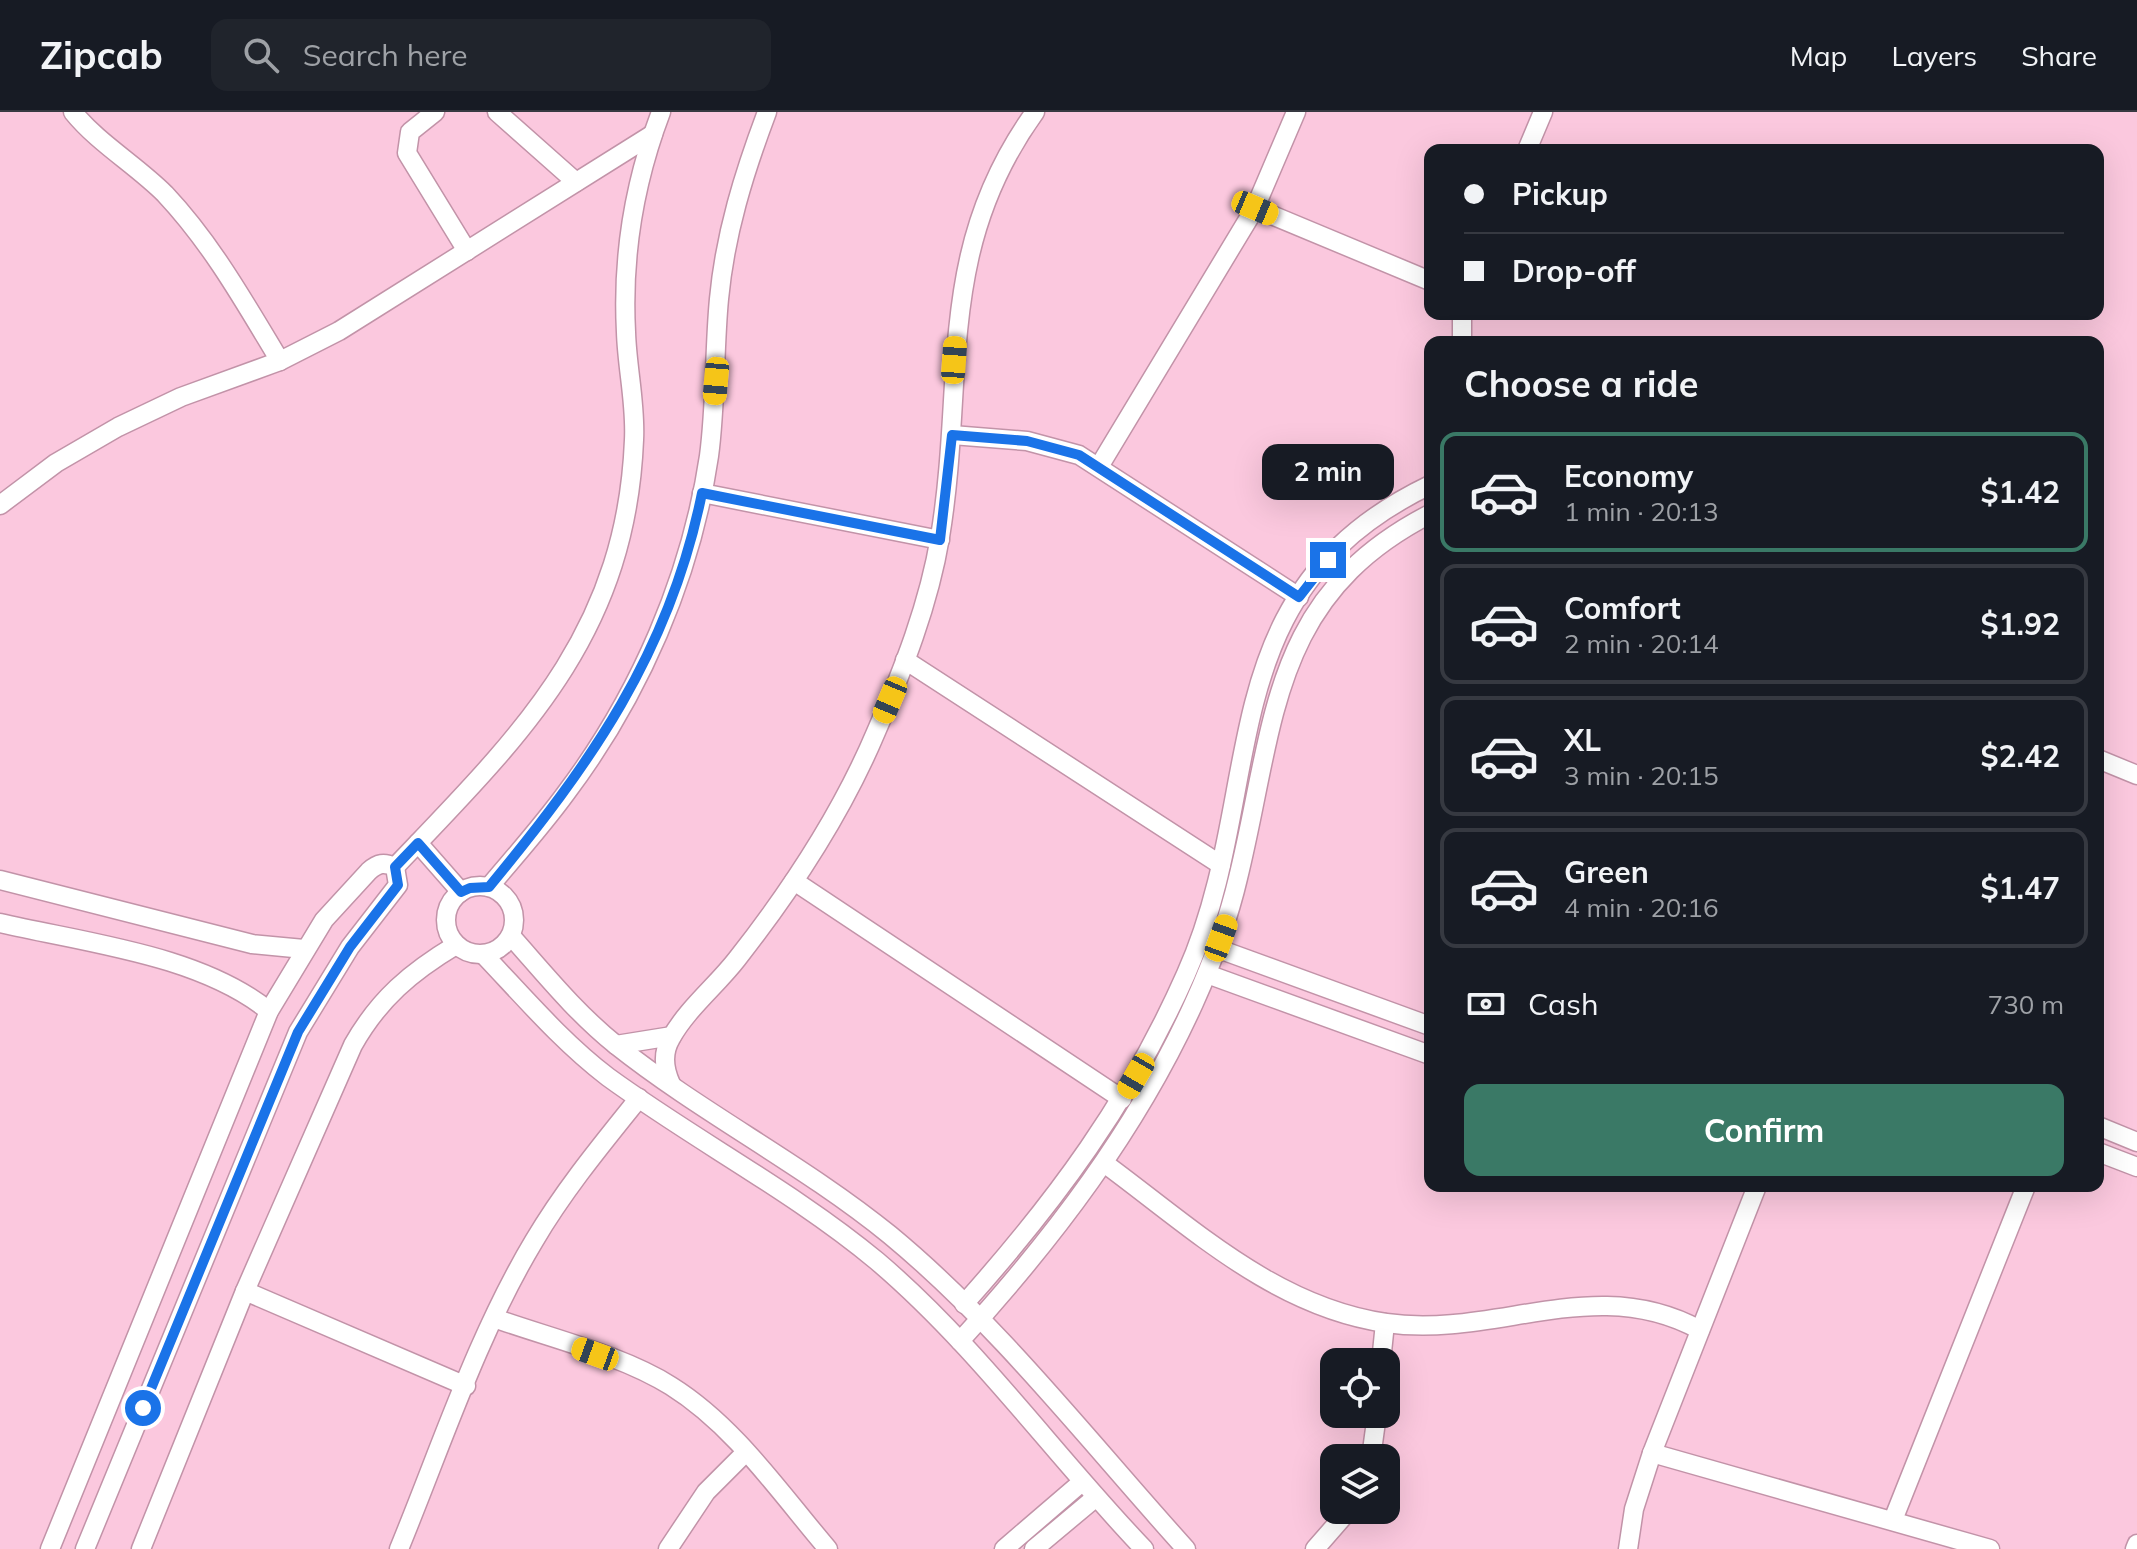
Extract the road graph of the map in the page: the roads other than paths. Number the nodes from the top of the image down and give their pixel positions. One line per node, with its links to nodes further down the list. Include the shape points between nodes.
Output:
1 (73, 112): 15 (street, via 139,169 190,223)
2 (497, 112): 11 (street)
3 (661, 112): 9 (street)
4 (767, 112): 19 (street, via 743,179 724,259 713,420)
5 (1035, 112): 16 (street, via 999,171 968,254 958,313)
6 (1296, 112): 12 (street)
7 (1543, 112): 10 (street)
8 (433, 113): 13 (street, via 410,132 407,153)
9 (653, 134): 11 (street); 27 (street, via 635,200 626,268 634,438 626,508 608,577 581,641 545,702)
10 (1530, 144)
11 (576, 182): 13 (street)
12 (1255, 208): 14 (street); 17 (street)
13 (467, 251): 15 (street, via 339,331)
14 (1424, 278)
15 (280, 361): 20 (street, via 181,397 118,427 56,463)
16 (952, 435): 17 (street, via 1044,444); 22 (street)
17 (1100, 465): 23 (street)
18 (1424, 488): 23 (street, via 1352,537)
19 (702, 493): 22 (street); 32 (street, via 667,612 627,698 566,794)
20 (0, 505)
21 (1424, 518): 37 (street, via 1345,576 1295,648 1275,703 1239,876)
22 (940, 540): 24 (street)
23 (1299, 597): 28 (street, via 1281,624 1252,700)
24 (905, 660): 28 (street); 31 (street, via 856,777)
25 (2104, 761): 26 (street)
26 (2137, 775)
27 (418, 843): 29 (street); 33 (street)
28 (1221, 865): 48 (street, via 1188,972)
29 (395, 867): 38 (street, via 376,864); 72 (street, via 398,885 332,974 284,1064)
30 (0, 880): 38 (street, via 252,944)
31 (794, 881): 43 (street); 48 (street)
32 (489, 887): 33 (street); 35 (street, via 511,906)
33 (461, 892): 36 (street, via 446,917)
34 (0, 923): 41 (street, via 196,969 235,986)
35 (511, 936): 39 (street, via 499,949); 44 (street, via 562,995)
36 (456, 945): 39 (street); 56 (street, via 401,982 362,1028)
37 (1216, 948): 40 (street); 42 (street)
38 (304, 949): 41 (street)
39 (483, 954): 47 (street, via 574,1047)
40 (1207, 974): 45 (street); 52 (street, via 1161,1070)
41 (269, 1011): 71 (street)
42 (1424, 1024)
43 (672, 1036): 44 (street); 46 (street, via 665,1057)
44 (616, 1045): 46 (street)
45 (1424, 1053)
46 (671, 1084): 57 (street, via 855,1208)
47 (639, 1098): 58 (street, via 541,1229); 62 (street, via 841,1233 907,1287)
48 (1122, 1099): 57 (street, via 1055,1198)
49 (2104, 1128): 50 (street)
50 (2137, 1142)
51 (2104, 1154): 53 (street)
52 (1104, 1163): 59 (street); 60 (street, via 1273,1285 1326,1309)
53 (2137, 1167)
54 (1755, 1192): 61 (street)
55 (2024, 1192): 69 (street)
56 (245, 1291): 64 (street); 73 (street)
57 (964, 1304): 59 (street)
58 (494, 1318): 64 (street); 65 (street, via 669,1384 711,1415)
59 (979, 1319): 62 (street); 80 (street)
60 (1385, 1323): 61 (street, via 1445,1326 1614,1304 1667,1314); 63 (street)
61 (1700, 1330): 66 (street)
62 (960, 1341): 67 (street)
63 (1382, 1348)
64 (466, 1386): 74 (street)
65 (745, 1453): 75 (street, via 706,1492); 76 (street)
66 (1652, 1453): 69 (street); 82 (street)
67 (1082, 1482): 68 (street); 77 (street)
68 (1095, 1498): 78 (street); 79 (street)
69 (1893, 1520): 83 (street)
70 (1337, 1524): 81 (street)
71 (50, 1549)
72 (85, 1549)
73 (141, 1549)
74 (399, 1549)
75 (668, 1549)
76 (828, 1549)
77 (1004, 1549)
78 (1034, 1549)
79 (1144, 1549)
80 (1186, 1549)
81 (1315, 1549)
82 (1628, 1549)
83 (1990, 1549)

